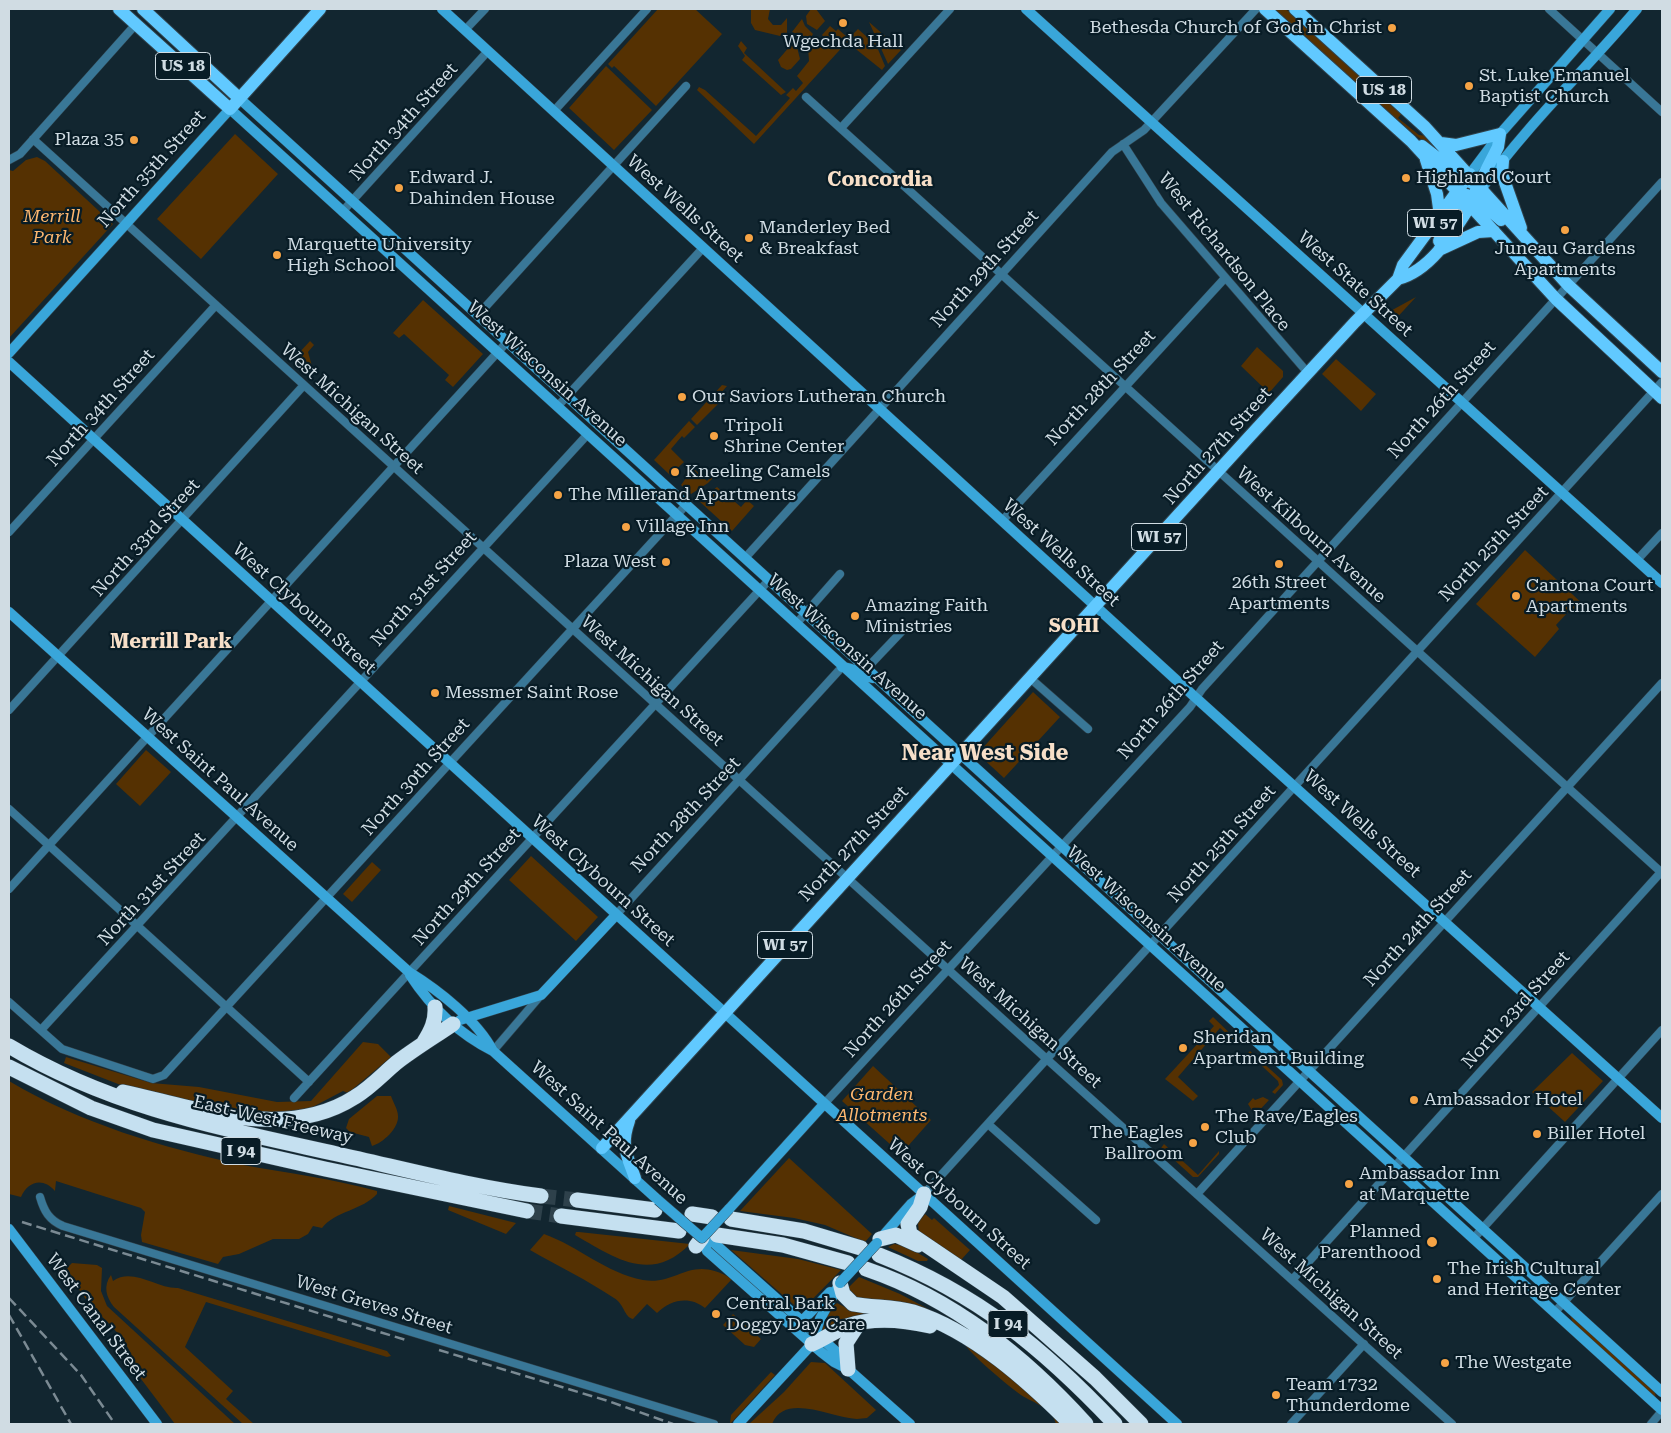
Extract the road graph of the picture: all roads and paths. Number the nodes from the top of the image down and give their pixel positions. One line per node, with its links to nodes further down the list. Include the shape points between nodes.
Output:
1 (119, 9): 15 (main road, West Wisconsin Avenue / US 18)
2 (320, 9): 22 (main road, North 35th Street)
3 (442, 9): 16 (street, West Wells Street)
4 (485, 9): 16 (street)
5 (647, 9): 24 (street)
6 (950, 9): 27 (street)
7 (1026, 9): 26 (street, West State Street)
8 (1256, 9): 26 (street, North 29th Street)
9 (1265, 9): 30 (main road, US 18)
10 (1295, 9): 31 (main road, US 18)
11 (1549, 9): 17 (street)
12 (1610, 9): 17 (street)
13 (1637, 9): 19 (street, North 27th Street)
14 (146, 10): 15 (street); 22 (main road, West Wisconsin Avenue / US 18)
15 (136, 24): 23 (main road, West Wisconsin Avenue / US 18); 29 (street)
16 (465, 30): 18 (street, West Wells Street)
17 (1583, 38): 19 (street); 28 (street)
18 (488, 52): 24 (street, West Wells Street); 42 (street, North 34th Street)
19 (1600, 54): 25 (street); 35 (street, North 27th Street)
20 (686, 86): 36 (street)
21 (806, 97): 27 (street, West Kilbourn Avenue)
22 (239, 98): 23 (main road, North 35th Street); 37 (street, West Wisconsin Avenue)
23 (230, 108): 40 (street, West Wisconsin Avenue); 45 (street, North 35th Street)
24 (554, 111): 36 (street, West Wells Street)
25 (1662, 112)
26 (1151, 121): 32 (street, North 29th Street, via 1144,130); 56 (street, West State Street)
27 (841, 128): 50 (street, West Kilbourn Avenue)
28 (1500, 134): 31 (main road, via 1456,145); 38 (main road, via 1498,147)
29 (33, 139): 34 (street, via 18,156); 45 (street, West Michigan Street)
30 (1411, 141): 33 (main road, US 18); 38 (main road)
31 (1441, 143): 38 (main road, US 18)
32 (1123, 144): 50 (street, North 29th Street); 51 (street, West Richardson Place, via 1161,203)
33 (1424, 156): 41 (main road, US 18); 44 (main road, via 1437,194)
34 (9, 160)
35 (1503, 161): 38 (street, North 27th Street); 47 (main road, via 1502,174)
36 (613, 166): 48 (street, West Wells Street); 57 (street)
37 (322, 174): 40 (street); 42 (street, West Wisconsin Avenue)
38 (1474, 182): 41 (main road, North 27th Street / WI 57); 41 (main road, North 27th Street); 47 (main road, US 18)
39 (1662, 182): 53 (street, North 26th Street)
40 (312, 184): 43 (street, West Wisconsin Avenue)
41 (1467, 197): 44 (main road, North 27th Street / WI 57); 46 (main road, US 18); 47 (main road, via 1491,210 1513,231); 49 (main road, North 27th Street)
42 (352, 202): 43 (street, North 34th Street); 57 (street, West Wisconsin Avenue)
43 (342, 212): 60 (street, West Wisconsin Avenue)
44 (1440, 216): 52 (main road, North 27th Street / WI 57, via 1403,265)
45 (127, 223): 55 (street, West Michigan Street); 59 (street, North 35th Street)
46 (1494, 231): 49 (main road, WI 57, via 1478,232); 54 (main road, US 18)
47 (1524, 236): 53 (main road, US 18)
48 (703, 248): 67 (street); 70 (street, West Wells Street)
49 (1437, 251): 52 (main road, North 27th Street / WI 57, via 1412,275)
50 (1001, 273): 65 (street, West Kilbourn Avenue); 70 (street, North 29th Street)
51 (1225, 278): 63 (street, West Richardson Place); 65 (street, North 28th Street)
52 (1398, 279): 56 (main road, North 27th Street / WI 57)
53 (1568, 285): 54 (street, North 26th Street); 62 (main road, US 18)
54 (1556, 299): 66 (main road, US 18); 68 (street, North 26th Street)
55 (216, 305): 64 (street, West Michigan Street); 72 (street, North 34th Street)
56 (1364, 314): 63 (main road, North 27th Street / WI 57); 68 (street, West State Street)
57 (478, 315): 58 (street, West Wisconsin Avenue)
58 (507, 342): 60 (street); 67 (street, West Wisconsin Avenue)
59 (9, 353)
60 (497, 353): 69 (street, West Wisconsin Avenue); 73 (street)
61 (9, 362): 72 (street, West Clybourn Street)
62 (1662, 372)
63 (1308, 373): 74 (main road, North 27th Street / WI 57)
64 (304, 385): 73 (street, West Michigan Street); 78 (street, North 33rd Street)
65 (1125, 387): 74 (street, West Kilbourn Avenue); 79 (street, North 28th Street)
66 (1660, 390): 75 (street, North 25th Street)
67 (567, 396): 69 (street); 76 (street, West Wisconsin Avenue)
68 (1463, 403): 75 (street, West State Street); 84 (street, North 26th Street)
69 (557, 407): 71 (street, West Wisconsin Avenue)
70 (879, 409): 79 (street, West Wells Street); 83 (street, North 29th Street)
71 (587, 434): 77 (street, West Wisconsin Avenue); 82 (street, North 31st Street)
72 (92, 439): 78 (street, West Clybourn Street); 80 (street, North 34th Street)
73 (394, 468): 82 (street, West Michigan Street); 90 (street)
74 (1218, 471): 84 (street, West Kilbourn Avenue); 91 (main road, North 27th Street / WI 57)
75 (1562, 493): 85 (street, West State Street); 97 (street, North 25th Street)
76 (686, 505): 77 (street, North 30th Street); 83 (street, West Wisconsin Avenue)
77 (677, 516): 89 (street, West Wisconsin Avenue); 96 (street, North 30th Street)
78 (182, 520): 90 (street, West Clybourn Street); 98 (street, North 33rd Street)
79 (1002, 521): 91 (street, West Wells Street)
80 (9, 532)
81 (1662, 533): 85 (street)
82 (482, 548): 96 (street, West Michigan Street); 103 (street, North 31st Street)
83 (745, 558): 87 (street, West Wisconsin Avenue)
84 (1318, 560): 97 (street, West Kilbourn Avenue); 105 (street, North 26th Street)
85 (1637, 560): 88 (street, West State Street)
86 (840, 574): 93 (street)
87 (768, 580): 89 (street, North 29th Street); 93 (street, West Wisconsin Avenue)
88 (1662, 583)
89 (759, 590): 94 (street, West Wisconsin Avenue); 106 (street, North 29th Street)
90 (271, 601): 103 (street, West Clybourn Street); 109 (street)
91 (1096, 607): 102 (main road, North 27th Street / WI 57); 105 (street, West Wells Street)
92 (9, 612): 98 (street, West Saint Paul Avenue)
93 (805, 613): 94 (street); 100 (street, West Wisconsin Avenue)
94 (796, 624): 99 (street, West Wisconsin Avenue)
95 (905, 628): 100 (street)
96 (573, 629): 106 (street, West Michigan Street); 111 (street, North 30th Street)
97 (1417, 651): 114 (street, West Kilbourn Avenue); 115 (street, North 25th Street)
98 (58, 657): 107 (street, North 33rd Street); 109 (street, West Saint Paul Avenue)
99 (842, 667): 101 (street); 112 (street, West Wisconsin Avenue); 113 (street, North 28th Street)
100 (867, 668): 101 (street, West Wisconsin Avenue)
101 (877, 678): 110 (street, West Wisconsin Avenue)
102 (1030, 678): 108 (street); 110 (main road, North 27th Street / WI 57)
103 (360, 682): 111 (street, West Clybourn Street); 117 (street, North 31st Street)
104 (1662, 683): 114 (street, North 24th Street)
105 (1196, 698): 115 (street, West Wells Street); 120 (street, North 26th Street)
106 (656, 704): 113 (street, West Michigan Street); 118 (street, North 29th Street)
107 (9, 710)
108 (1088, 729)
109 (148, 737): 117 (street, West Saint Paul Avenue); 119 (street)
110 (961, 754): 112 (main road, North 27th Street / WI 57); 120 (street, West Wisconsin Avenue)
111 (449, 763): 118 (street, West Clybourn Street); 125 (street, North 30th Street)
112 (951, 765): 121 (street, West Wisconsin Avenue); 123 (main road, North 27th Street / WI 57)
113 (740, 780): 123 (street, West Michigan Street); 126 (street, North 28th Street)
114 (1567, 786): 122 (street, West Kilbourn Avenue); 127 (street, North 24th Street)
115 (1295, 787): 127 (street, West Wells Street); 129 (street, North 25th Street)
116 (9, 809): 119 (street)
117 (237, 818): 125 (street, West Saint Paul Avenue); 128 (street, North 31st Street)
118 (532, 838): 126 (street, West Clybourn Street); 132 (street, North 29th Street)
119 (48, 845): 124 (street); 128 (street)
120 (1061, 846): 121 (street, North 26th Street); 129 (street, West Wisconsin Avenue)
121 (1051, 856): 130 (street, West Wisconsin Avenue); 131 (street, North 26th Street)
122 (1662, 872): 135 (street, North 23rd Street)
123 (847, 878): 131 (street, West Michigan Street); 138 (main road, North 27th Street / WI 57)
124 (9, 889)
125 (326, 898): 132 (street, West Saint Paul Avenue); 136 (street, North 30th Street)
126 (616, 915): 133 (street, North 28th Street); 138 (street, West Clybourn Street)
127 (1445, 920): 135 (street, West Wells Street); 147 (street, North 24th Street)
128 (138, 925): 136 (street); 140 (street, North 31st Street)
129 (1161, 936): 130 (street, North 25th Street); 147 (street, West Wisconsin Avenue)
130 (1150, 947): 145 (street, North 25th Street); 149 (street, West Wisconsin Avenue)
131 (948, 969): 145 (street, West Michigan Street); 153 (street, North 26th Street)
132 (409, 972): 137 (street, West Saint Paul Avenue); 139 (street, West Saint Paul Avenue, via 430,985); 150 (street, North 29th Street)
133 (541, 995): 139 (street); 144 (street, North 28th Street)
134 (9, 1002): 140 (street)
135 (1540, 1006): 148 (street, West Wells Street); 158 (street, North 23rd Street)
136 (226, 1007): 140 (street, North 30th Street, via 169,1070 153,1079 62,1049); 150 (street)
137 (435, 1007): 139 (street, West Saint Paul Avenue); 142 (highway, via 433,1026)
138 (724, 1012): 153 (street, West Clybourn Street); 154 (main road, North 27th Street / WI 57)
139 (459, 1021): 142 (highway); 144 (street, West Saint Paul Avenue, via 477,1043); 144 (street, West Saint Paul Avenue, via 483,1035)
140 (41, 1030)
141 (1662, 1030): 148 (street)
142 (423, 1043): 151 (highway, via 356,1097 319,1114 281,1121 195,1109)
143 (9, 1046): 151 (highway, East-West Freeway / I 94)
144 (493, 1051): 157 (street, West Saint Paul Avenue)
145 (1047, 1060): 156 (street, North 25th Street); 162 (street, West Michigan Street)
146 (9, 1066): 168 (highway, East-West Freeway / I 94, via 69,1098 153,1130)
147 (1310, 1070): 149 (street, North 24th Street); 158 (street, West Wisconsin Avenue)
148 (1619, 1078): 155 (street, West Wells Street); 175 (street)
149 (1300, 1081): 159 (street, West Wisconsin Avenue); 162 (street, North 24th Street)
150 (309, 1082): 152 (street, North 29th Street)
151 (82, 1084): 164 (highway, East-West Freeway / I 94, via 136,1105 199,1123 485,1187)
152 (294, 1098)
153 (824, 1104): 161 (street, West Clybourn Street); 170 (street, North 26th Street)
154 (630, 1117): 157 (main road, North 27th Street / WI 57); 160 (main road, via 624,1143)
155 (1662, 1118)
156 (988, 1124): 161 (street, North 25th Street); 173 (street)
157 (602, 1148): 160 (street, West Saint Paul Avenue)
158 (1402, 1157): 159 (street, North 23rd Street); 175 (street, West Wisconsin Avenue)
159 (1394, 1167): 177 (street, West Wisconsin Avenue); 184 (street, North 23rd Street)
160 (635, 1178): 167 (street, West Saint Paul Avenue)
161 (924, 1194): 179 (street, North 25th Street, via 911,1204); 181 (highway, via 907,1229 914,1238); 204 (street, West Clybourn Street)
162 (1197, 1194): 184 (street, West Michigan Street)
163 (1662, 1194): 186 (street)
164 (541, 1196)
165 (40, 1197): 197 (street, West Greves Street, via 50,1218 63,1226)
166 (577, 1200): 167 (highway)
167 (657, 1205): 178 (street, West Saint Paul Avenue, bridge)
168 (527, 1211)
169 (692, 1214): 172 (highway)
170 (730, 1214): 178 (street, North 26th Street, bridge); 180 (highway)
171 (561, 1216): 176 (highway)
172 (712, 1217)
173 (1096, 1220)
174 (9, 1228): 196 (street, West Canal Street)
175 (1482, 1229): 177 (street); 186 (street, West Wisconsin Avenue)
176 (679, 1231)
177 (1474, 1239): 187 (street, West Wisconsin Avenue)
178 (708, 1243): 182 (highway, via 783,1246); 188 (street, West Saint Paul Avenue); 190 (street, West Saint Paul Avenue)
179 (879, 1245): 181 (highway, via 896,1235); 185 (street, North 25th Street, bridge); 202 (highway, I 94, via 1002,1320 1060,1368)
180 (861, 1248)
181 (940, 1255): 203 (highway, via 983,1282 1038,1326)
182 (848, 1263)
183 (866, 1269): 201 (highway, I 94, via 930,1298 982,1329 1043,1379)
184 (1292, 1280): 192 (street, West Michigan Street)
185 (840, 1283): 188 (street); 190 (street, North 25th Street, via 827,1304); 191 (highway, via 843,1294 853,1304 913,1312)
186 (1564, 1302): 187 (street); 194 (street, West Wisconsin Avenue)
187 (1554, 1313): 195 (street, West Wisconsin Avenue)
188 (802, 1321): 190 (street, West Saint Paul Avenue)
189 (858, 1323): 190 (highway); 191 (highway, via 883,1320 919,1324 944,1330); 193 (highway, via 846,1343)
190 (816, 1339): 193 (street, West Saint Paul Avenue, via 834,1362); 198 (street, North 25th Street)
191 (973, 1343): 200 (highway, via 1030,1385)
192 (1364, 1344): 205 (street); 206 (street, West Michigan Street)
193 (848, 1369): 199 (street, West Saint Paul Avenue)
194 (1662, 1392)
195 (1662, 1411): 207 (street)
196 (157, 1424)
197 (714, 1424)
198 (738, 1424)
199 (910, 1424)
200 (1071, 1424)
201 (1086, 1424)
202 (1115, 1424)
203 (1141, 1424)
204 (1177, 1424)
205 (1291, 1424)
206 (1452, 1424)
207 (1651, 1424)

